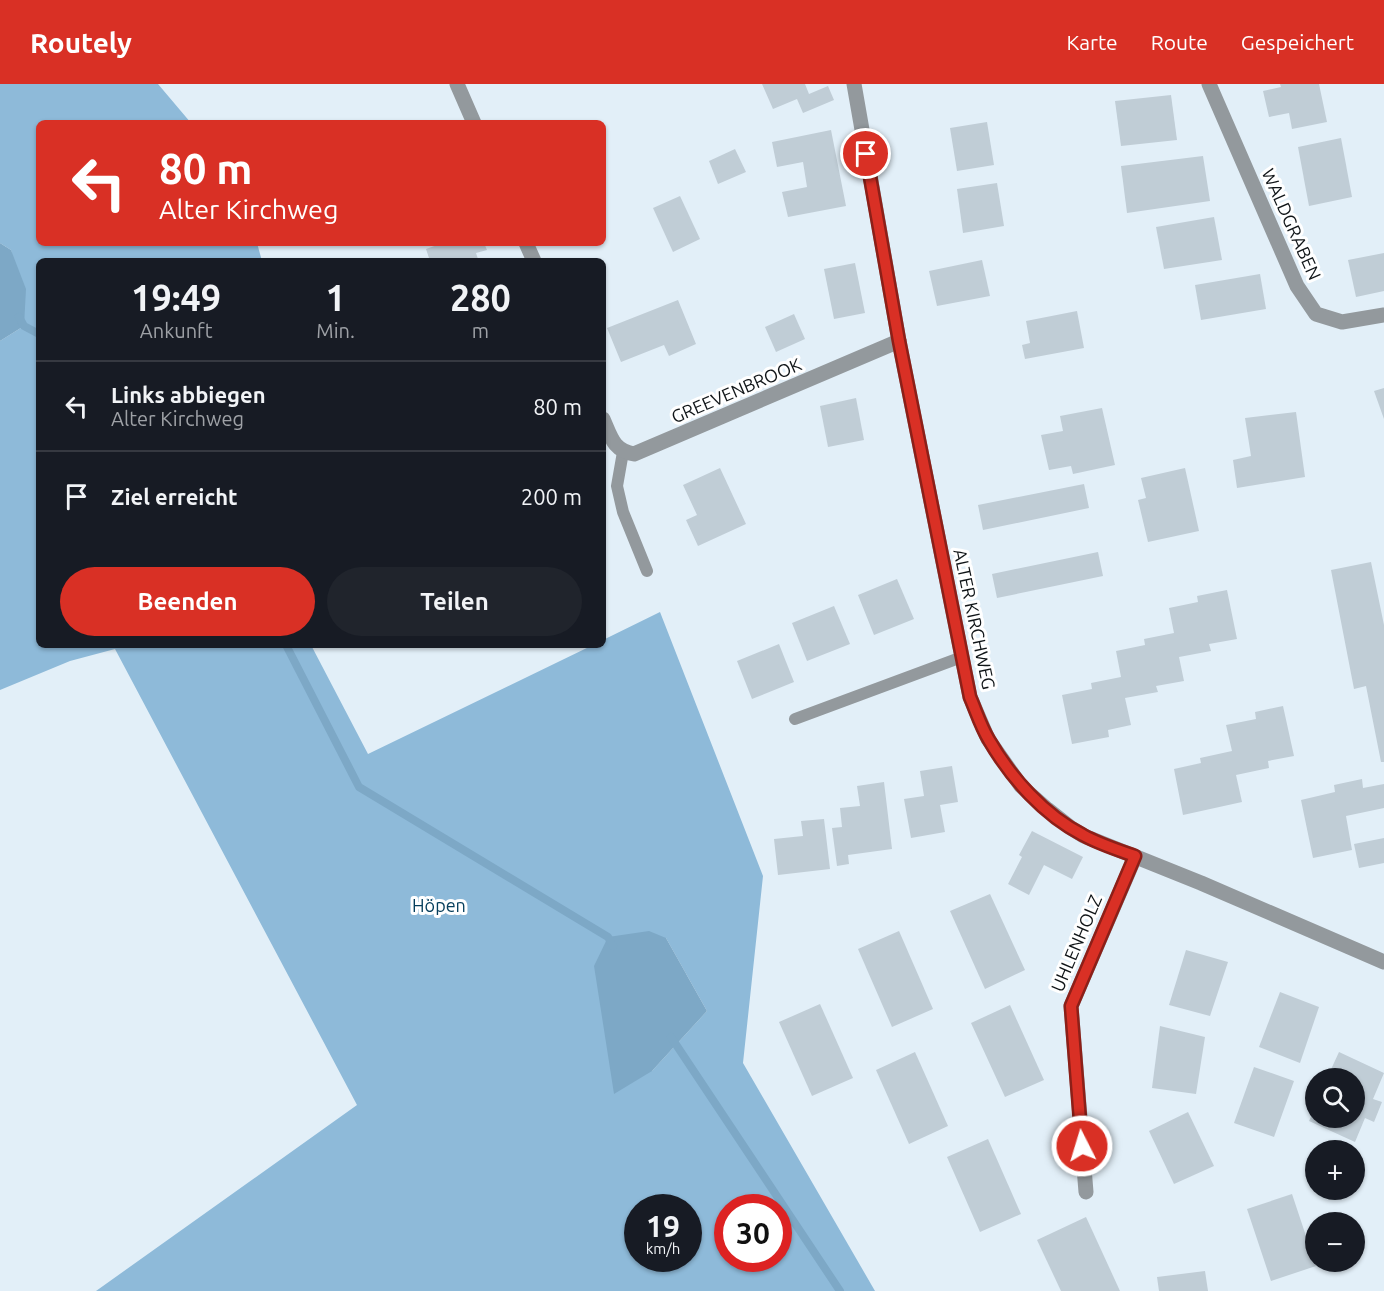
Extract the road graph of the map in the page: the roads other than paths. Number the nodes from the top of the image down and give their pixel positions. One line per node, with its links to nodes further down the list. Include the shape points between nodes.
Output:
1 (457, 84): 4 (street)
2 (854, 84): 6 (street, ALTER KIRCHWEG)
3 (1209, 84): 5 (street, WALDGRABEN, via 1297,286 1316,314 1341,322)
4 (473, 120)
5 (1384, 315)
6 (899, 341): 8 (street, GREEVENBROOK, via 646,450); 10 (street, ALTER KIRCHWEG)
7 (606, 425): 8 (street)
8 (623, 452): 9 (lane, via 617,486)
9 (647, 572)
10 (962, 657): 11 (lane); 12 (street, ALTER KIRCHWEG, via 970,697 988,739 1021,786 1084,836)
11 (795, 719)
12 (1135, 856): 13 (street, ALTER KIRCHWEG); 14 (street, UHLENHOLZ, via 1071,1006)
13 (1384, 962)
14 (1086, 1192)

